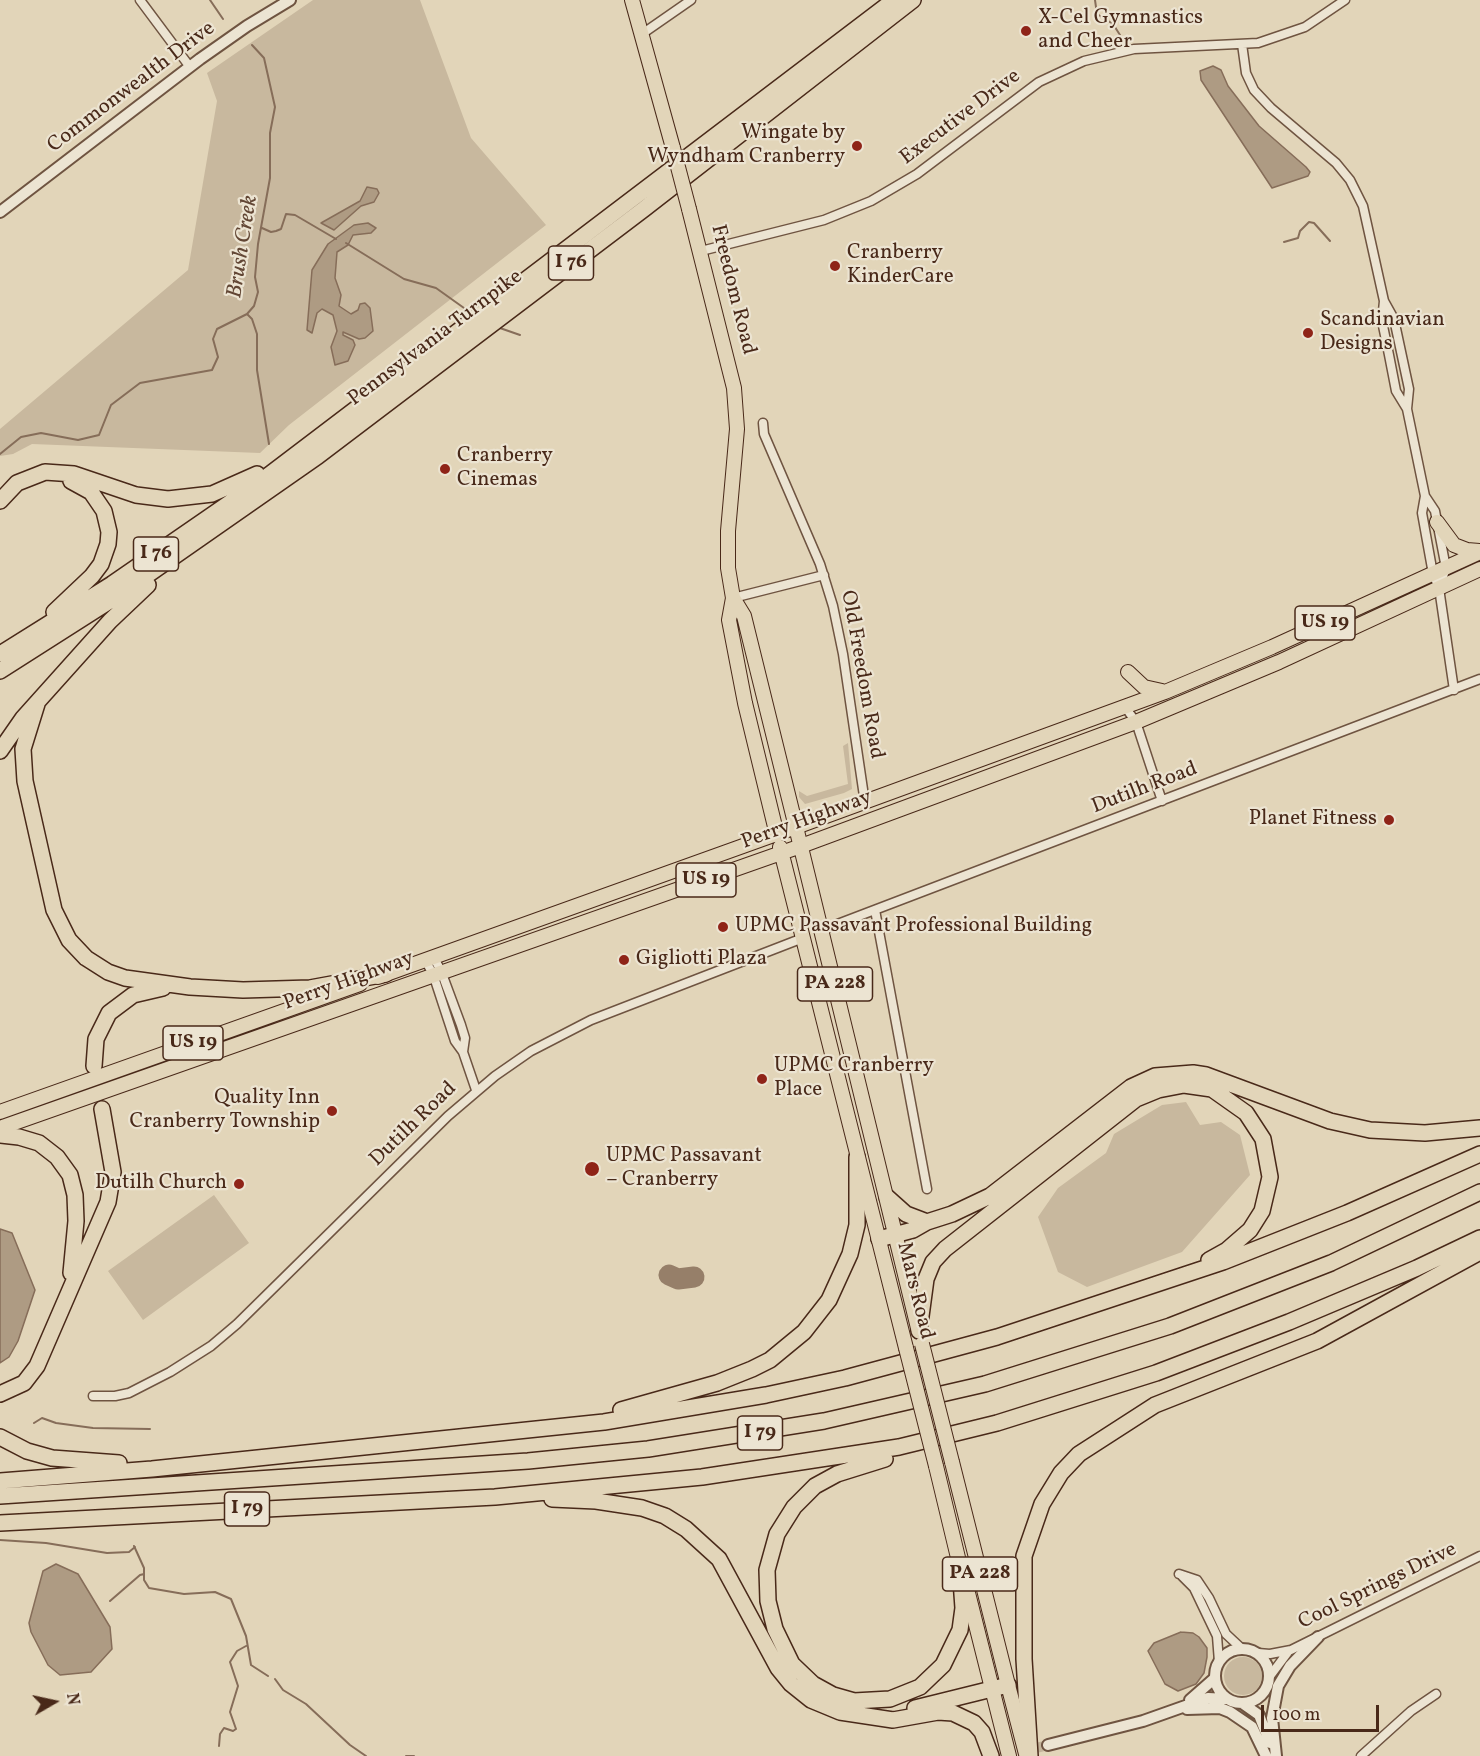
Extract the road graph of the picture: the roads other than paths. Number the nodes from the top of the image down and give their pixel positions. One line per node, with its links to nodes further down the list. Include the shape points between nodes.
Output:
1 (140, 0): 10 (street)
2 (290, 0): 10 (street, Commonwealth Drive)
3 (633, 0): 8 (main road, Freedom Road)
4 (691, 0): 8 (street)
5 (894, 0): 14 (highway, Pennsylvania Turnpike / I 76)
6 (913, 0): 18 (highway, Pennsylvania Turnpike / I 76, via 644,209)
7 (1345, 0): 9 (street, Executive Drive, via 1297,31)
8 (642, 34): 12 (main road, Freedom Road, bridge)
9 (1242, 44): 12 (street, Executive Drive, via 1134,49 1084,61 1030,88 917,174 878,198 816,223); 15 (street, via 1246,73 1254,90 1328,155 1355,189 1366,215 1384,302 1382,321 1396,391 1407,409)
10 (190, 67): 11 (street, Commonwealth Drive)
11 (0, 212)
12 (701, 251): 25 (main road, Freedom Road, via 736,403 727,543)
13 (762, 423): 23 (street, Old Freedom Road)
14 (306, 446): 16 (highway, via 243,482 198,497 152,498 74,474 54,472 22,479); 26 (highway, Pennsylvania Turnpike / I 76, via 195,527)
15 (1425, 496): 19 (street); 22 (street, via 1422,513)
16 (0, 501)
17 (0, 515): 26 (highway, via 10,498 32,482 67,480 82,486 98,500 109,532 106,553 92,576 60,607)
18 (225, 522): 27 (highway, Pennsylvania Turnpike / I 76); 32 (highway, via 119,611)
19 (1437, 522): 20 (main road, via 1454,545); 22 (street)
20 (1480, 552): 22 (main road, Perry Highway / US 19)
21 (1480, 569): 24 (main road, Perry Highway / US 19)
22 (1439, 571): 24 (street); 24 (street); 31 (main road, Perry Highway / US 19)
23 (824, 575): 25 (street); 37 (street, Old Freedom Road, via 843,654)
24 (1439, 588): 30 (street); 34 (main road, Perry Highway / US 19)
25 (733, 598): 38 (main road, Freedom Road, via 744,616); 39 (main road, Freedom Road, via 729,620)
26 (0, 653)
27 (0, 671)
28 (1128, 672): 31 (main road, via 1144,687)
29 (1480, 680): 30 (street, Dutilh Road)
30 (1454, 690): 36 (street, Dutilh Road)
31 (1164, 692): 33 (main road, Perry Highway / US 19)
32 (37, 704): 35 (highway); 48 (highway, via 25,735 23,765 49,894 60,926 80,952 108,972 134,980)
33 (1130, 705): 34 (street); 37 (main road, Perry Highway / US 19)
34 (1136, 722): 36 (street); 40 (main road, Perry Highway / US 19)
35 (0, 751)
36 (1162, 801): 42 (street, Dutilh Road)
37 (865, 803): 38 (main road, Perry Highway / US 19)
38 (796, 827): 39 (main road, Perry Highway / US 19); 40 (main road, Freedom Road / PA 228)
39 (777, 835): 41 (main road, Mars Road / PA 228); 45 (main road, Perry Highway / US 19)
40 (801, 846): 41 (main road, Perry Highway / US 19); 43 (main road, Mars Road / PA 228)
41 (782, 854): 44 (main road, Mars Road / PA 228); 46 (main road, Perry Highway / US 19)
42 (875, 910): 43 (street, Dutilh Road); 58 (street)
43 (822, 930): 60 (main road, Mars Road / PA 228)
44 (803, 938): 50 (street, Dutilh Road, via 570,1030 522,1057); 57 (main road, Mars Road / PA 228)
45 (429, 959): 46 (street); 47 (main road, Perry Highway / US 19)
46 (437, 973): 50 (street, via 465,1038 464,1052); 53 (main road, Perry Highway / US 19)
47 (386, 974): 48 (highway, via 293,989); 52 (main road, Perry Highway / US 19)
48 (190, 987): 49 (highway, via 148,990 120,1003 99,1032)
49 (94, 1066)
50 (476, 1090): 70 (street, Dutilh Road, via 211,1346 129,1393)
51 (102, 1109): 67 (highway, via 112,1191)
52 (0, 1112)
53 (0, 1128)
54 (1480, 1128): 61 (highway, via 1425,1133 1370,1130 1330,1121 1206,1075 1193,1072 1155,1076 1131,1087 990,1196)
55 (0, 1135): 67 (highway, via 25,1138 45,1147 62,1163 72,1182 76,1202 75,1246)
56 (1480, 1154): 66 (highway, via 1293,1236)
57 (857, 1157): 64 (main road, Mars Road / PA 228); 72 (highway, via 857,1225 850,1254 829,1300 804,1332 770,1360 717,1383)
58 (927, 1189)
59 (1480, 1192): 76 (highway, I 79, via 1331,1263 1170,1326 984,1384 836,1419 648,1449 528,1461)
60 (887, 1197): 61 (highway, via 906,1214); 62 (main road, Mars Road / PA 228)
61 (927, 1222): 62 (highway)
62 (896, 1236): 64 (highway); 68 (main road, Mars Road / PA 228)
63 (1480, 1238): 71 (highway, I 79, via 1231,1346)
64 (879, 1239): 80 (main road, Mars Road / PA 228, bridge)
65 (1480, 1252): 98 (highway, via 1317,1341 1155,1405 1079,1454 1061,1473 1042,1504 1024,1556)
66 (1116, 1300): 68 (highway, via 1227,1250 1250,1230 1262,1211 1270,1177 1263,1139 1246,1113 1212,1089 1172,1086 1136,1099 945,1249 933,1262 926,1279); 72 (highway, via 845,1378 680,1410)
67 (59, 1317): 69 (highway, via 34,1372 18,1387)
68 (920, 1337): 88 (main road, Mars Road / PA 228, bridge)
69 (0, 1394)
70 (93, 1396)
71 (997, 1423): 77 (highway, I 79, via 899,1448 786,1466); 80 (highway, via 929,1448 845,1471 803,1497 777,1534 769,1557 766,1584 775,1629 797,1670 823,1690 843,1699 864,1702 905,1695 935,1673 954,1646 963,1608)
72 (551, 1427): 74 (highway)
73 (0, 1437): 74 (highway, via 27,1451 71,1461)
74 (221, 1460): 75 (highway)
75 (0, 1481)
76 (0, 1496)
77 (495, 1497): 78 (highway, I 79); 94 (highway, via 621,1504 665,1516 704,1543 719,1559 770,1654 791,1684 811,1701 827,1708)
78 (0, 1522)
79 (1480, 1556): 81 (street, Cool Springs Drive)
80 (960, 1566): 88 (main road, Mars Road / PA 228)
81 (1318, 1637): 83 (street, Cool Springs Drive); 100 (street, via 1290,1666 1278,1686 1272,1718)
82 (1240, 1648): 84 (street); 85 (street, via 1228,1652); 85 (street, via 1226,1634 1197,1580 1179,1574 1194,1588 1217,1636)
83 (1291, 1650): 84 (street, Cool Springs Drive); 86 (street, Cool Springs Drive)
84 (1258, 1653): 86 (street, via 1267,1663)
85 (1218, 1662): 87 (street)
86 (1270, 1676): 89 (street)
87 (1215, 1678): 91 (street); 93 (street)
88 (1001, 1686): 94 (highway); 97 (main road, Mars Road / PA 228); 98 (main road, Mars Road / PA 228)
89 (1263, 1694): 92 (street); 100 (street)
90 (1436, 1694): 101 (street)
91 (1228, 1699): 92 (street); 93 (street, via 1208,1698)
92 (1242, 1703): 100 (street, via 1259,1715)
93 (1175, 1710): 95 (street); 99 (street, via 1211,1708 1230,1712 1252,1727)
94 (871, 1717): 96 (highway, via 893,1720 953,1713 974,1723)
95 (1048, 1745)
96 (991, 1756)
97 (1009, 1756)
98 (1028, 1756)
99 (1266, 1756)
100 (1273, 1756)
101 (1360, 1756)

